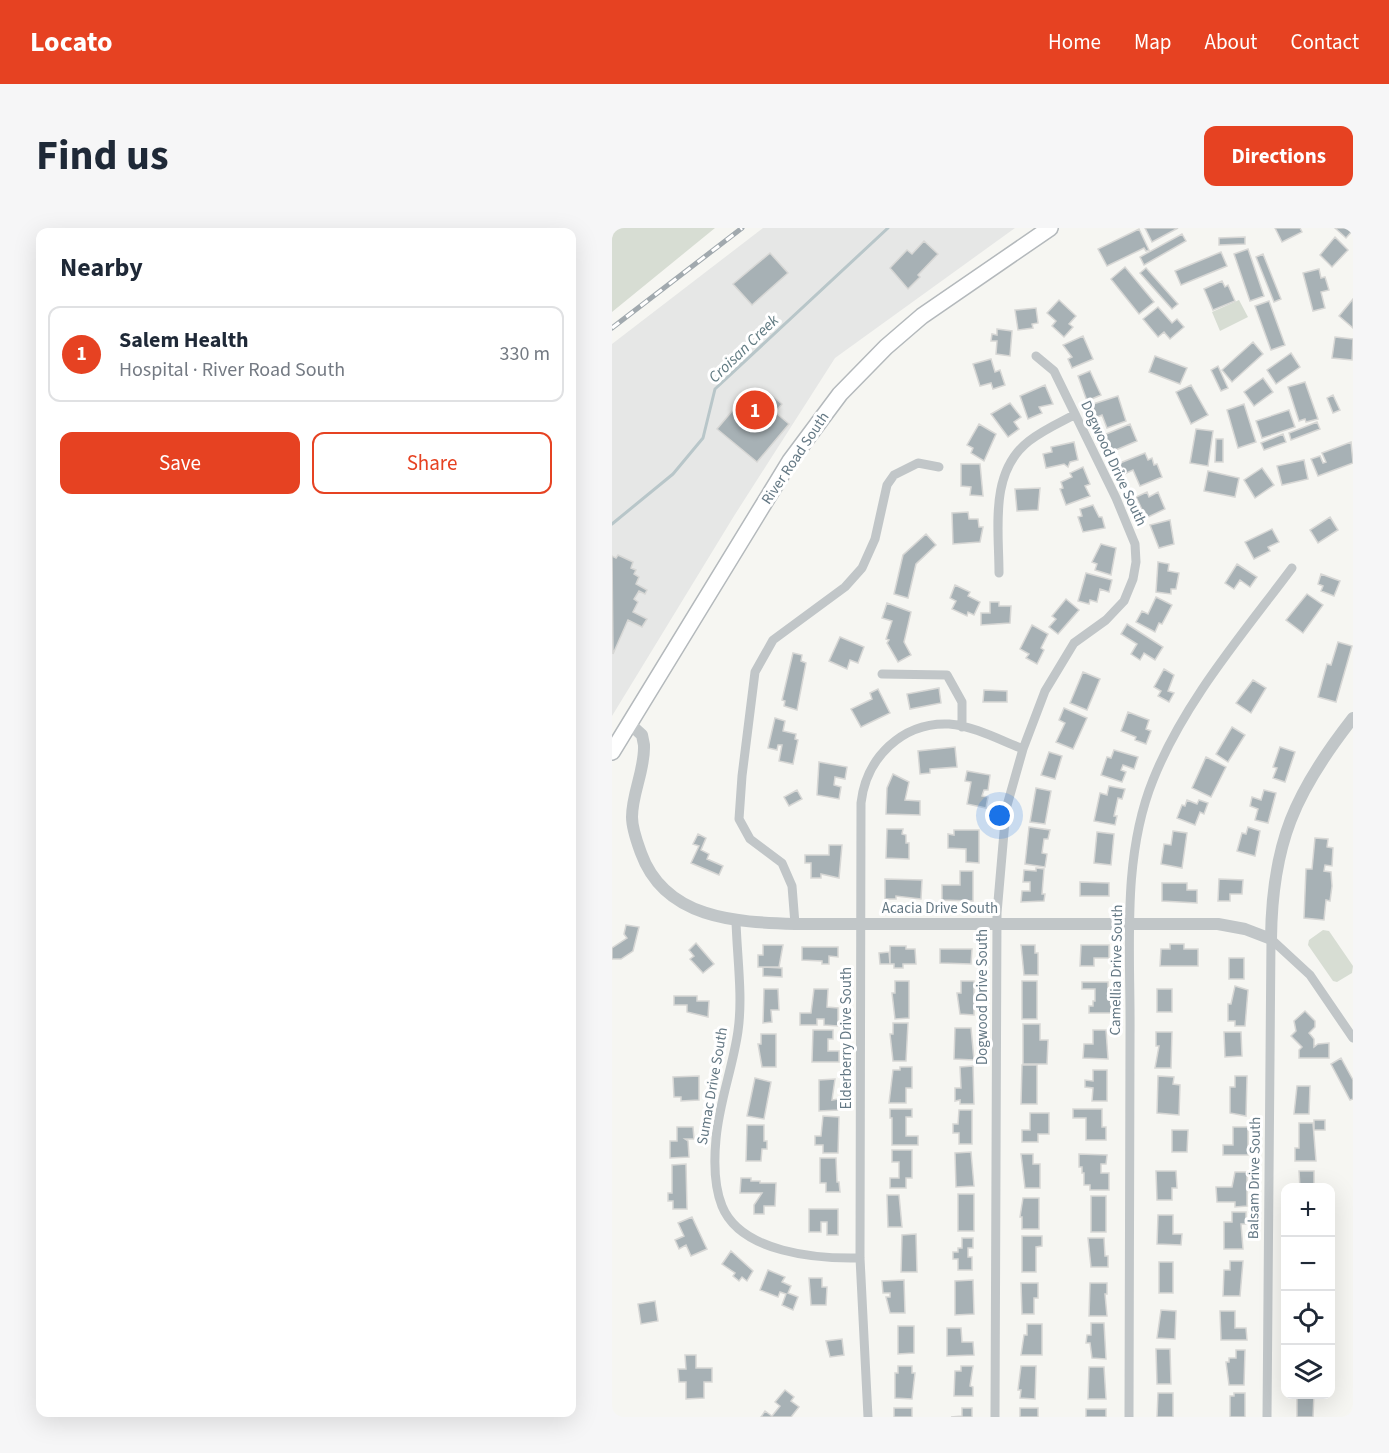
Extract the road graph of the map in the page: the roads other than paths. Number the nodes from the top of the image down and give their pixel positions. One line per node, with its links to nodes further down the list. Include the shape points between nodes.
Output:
1 (1050, 228): 9 (main road, River Road South, via 922,316 840,394 790,461)
2 (1036, 356): 3 (street, Dogwood Drive South, via 1054,371)
3 (1074, 415): 6 (street, via 1027,442 1007,469 999,498); 11 (street, Dogwood Drive South, via 1129,526 1135,544 1135,565 1124,601 1074,643 1056,670)
4 (939, 467): 16 (street, via 918,463 894,474 887,485 875,539 862,568 845,587 773,640 755,672 739,819 750,838 782,863 792,885)
5 (1292, 568): 15 (street, Camellia Drive South, via 1195,702 1152,781 1139,826)
6 (999, 573)
7 (882, 674): 10 (street, via 947,675 962,702)
8 (1353, 718): 18 (street, via 1314,770 1285,834 1275,874)
9 (631, 725): 12 (main road, River Road South); 13 (street, Acacia Drive South, via 642,735 644,745 632,816 645,864 665,890 689,907)
10 (962, 727): 11 (street, Elderberry Drive South); 17 (street, Elderberry Drive South, via 934,725 907,733 883,751 869,772 861,803)
11 (1023, 749): 14 (street, Dogwood Drive South, via 1006,808)
12 (612, 752)
13 (736, 921): 16 (street, Acacia Drive South); 20 (street, Sumac Drive South, via 738,1031 716,1139 716,1184 722,1208 740,1229 781,1250 816,1257)
14 (997, 923): 15 (street, Acacia Drive South); 17 (street, Acacia Drive South); 22 (street, Dogwood Drive South)
15 (1130, 923): 18 (street, Acacia Drive South, via 1218,924); 23 (street, Camellia Drive South)
16 (795, 924): 17 (street, Acacia Drive South)
17 (862, 924): 20 (street, Elderberry Drive South)
18 (1271, 939): 19 (street, Acacia Drive South, via 1310,975); 24 (street, Balsam Drive South)
19 (1353, 1038)
20 (860, 1258): 21 (street, Elderberry Drive South)
21 (868, 1417)
22 (995, 1417)
23 (1129, 1417)
24 (1267, 1417)

